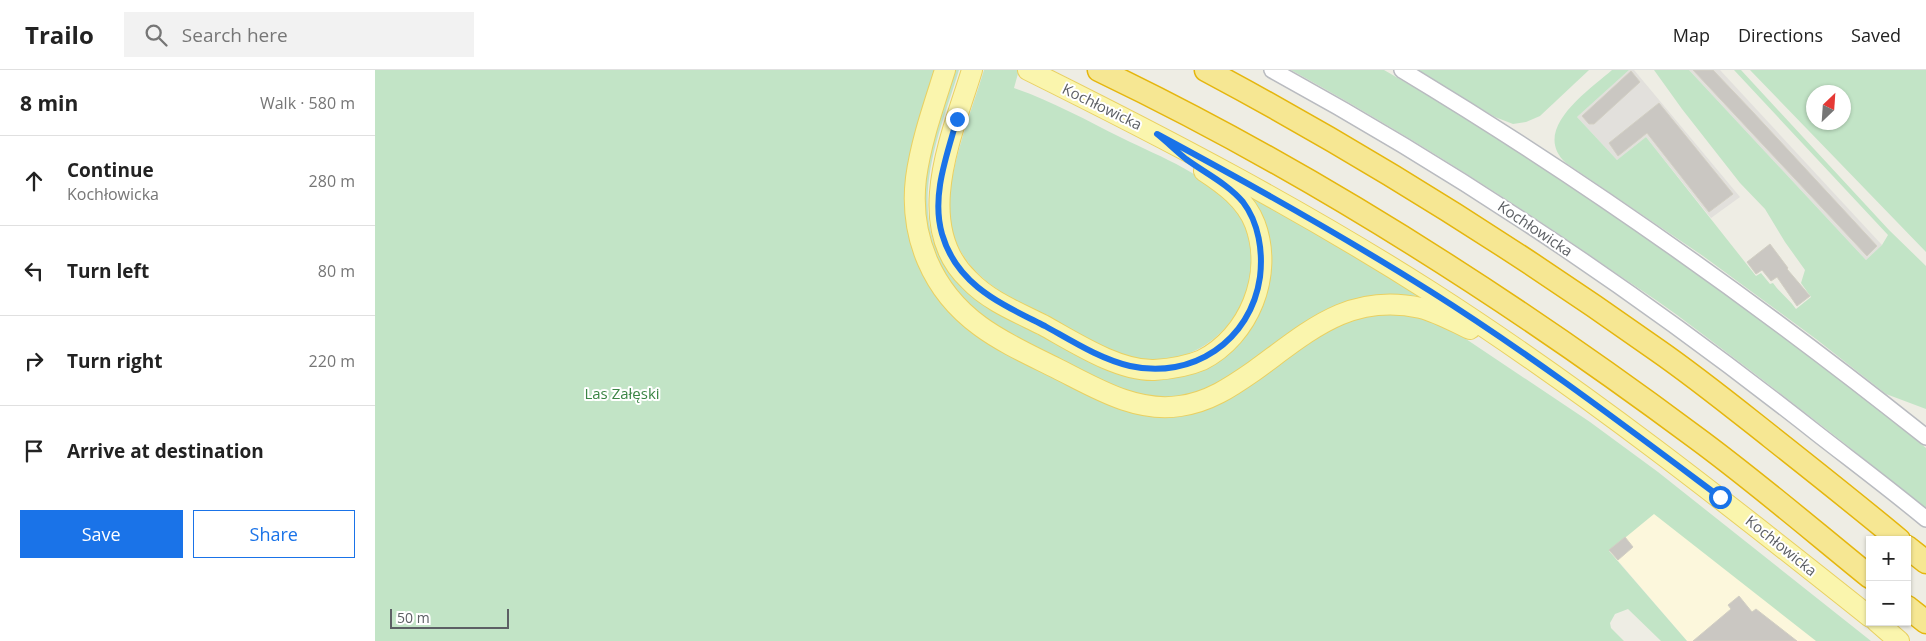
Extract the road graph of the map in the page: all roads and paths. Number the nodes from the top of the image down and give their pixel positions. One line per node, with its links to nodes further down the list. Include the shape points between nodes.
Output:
1 (945, 70): 9 (main road, via 916,178 919,240 933,272 945,292 979,326 1107,394 1153,406 1179,406 1206,400 1232,386 1322,322 1345,311 1370,305 1423,308)
2 (972, 70): 8 (main road, via 942,174 939,206 942,234 953,260 968,280 991,298 1103,356 1152,370 1201,360 1223,346 1246,318 1258,289 1261,266 1255,224 1243,202)
3 (1028, 70): 8 (main road, Kochłowicka)
4 (1099, 70): 15 (highway, via 1281,165 1476,284 1697,438)
5 (1206, 70): 12 (highway, via 1387,172 1516,253 1680,367)
6 (1272, 70): 11 (street, Kochłowicka, via 1438,166 1591,266 1742,375)
7 (1402, 70): 10 (street, via 1526,146 1630,216 1821,354)
8 (1157, 134): 9 (main road, Kochłowicka, via 1339,235)
9 (1521, 352): 17 (main road, Kochłowicka, via 1720,497)
10 (1926, 437)
11 (1926, 519)
12 (1894, 536)
13 (1911, 549): 14 (highway)
14 (1926, 562)
15 (1866, 573)
16 (1911, 610): 18 (highway)
17 (1866, 614)
18 (1926, 622)
19 (1882, 626): 20 (main road)
20 (1899, 641)

